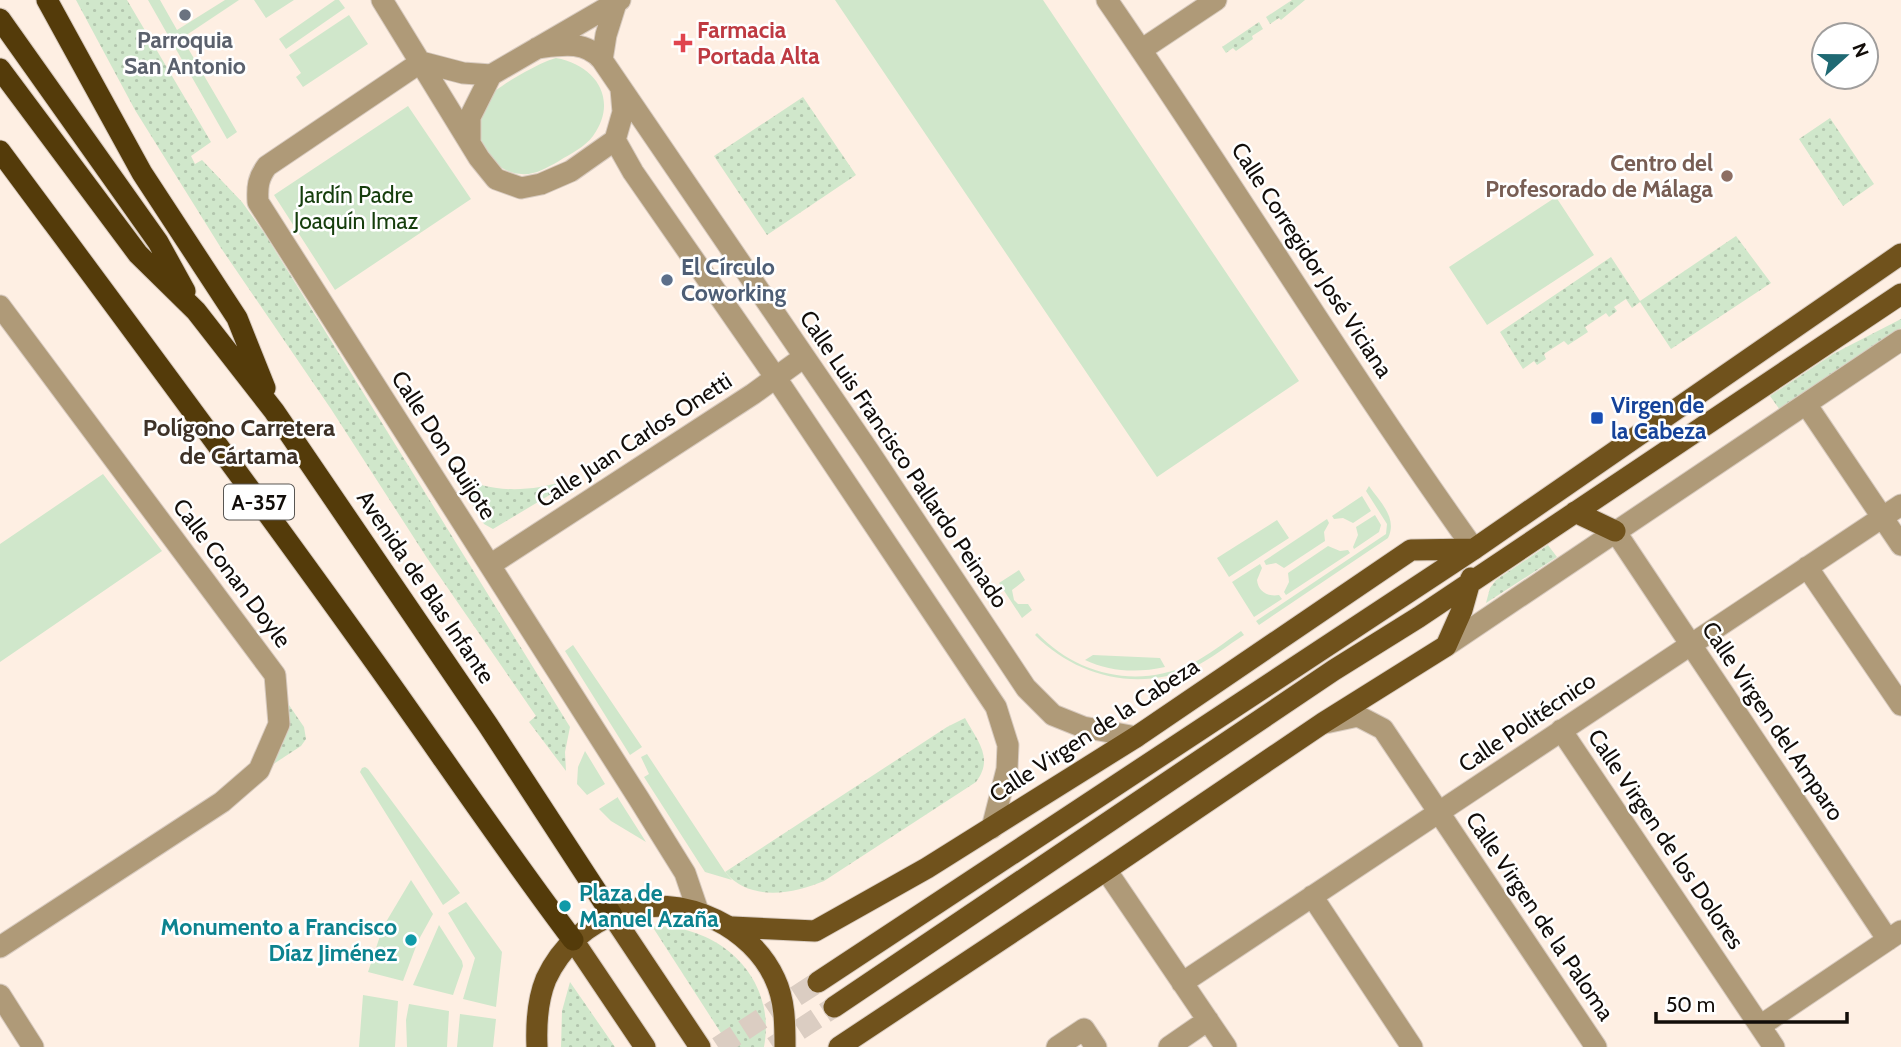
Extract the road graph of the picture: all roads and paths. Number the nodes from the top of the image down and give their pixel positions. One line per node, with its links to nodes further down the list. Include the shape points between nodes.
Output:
1 (47, 0): 25 (highway, via 142,173 237,318)
2 (382, 0): 10 (street)
3 (1107, 0): 8 (street, Calle Corregidor José Viciana)
4 (1216, 0): 8 (street)
5 (618, 1): 7 (street); 9 (street)
6 (0, 19): 20 (highway, via 158,243)
7 (537, 48): 9 (street, via 573,44 595,52); 12 (street)
8 (1141, 50): 31 (street, Calle Corregidor José Viciana)
9 (602, 61): 13 (street)
10 (421, 62): 12 (street); 14 (street); 32 (street, Calle Don Quijote, via 267,166 257,188 258,202)
11 (0, 69): 20 (highway, Avenida de Blas Infante / A-357, via 138,254)
12 (491, 75): 14 (street, via 470,117)
13 (621, 87): 15 (street, via 623,112); 22 (street, Calle Luis Francisco Pallardo Peinado)
14 (470, 139): 15 (street, via 496,179 521,188 572,171)
15 (615, 140): 23 (street)
16 (0, 151): 49 (highway, A-357, via 218,444)
17 (1901, 254): 31 (main road)
18 (1901, 294): 27 (main road)
19 (0, 306): 50 (street, Calle Conan Doyle, via 275,675 279,724 259,770 222,802)
20 (196, 311): 25 (highway, Avenida de Blas Infante / A-357)
21 (1901, 340): 24 (street)
22 (804, 357): 23 (street, Calle Juan Carlos Onetti); 40 (street, Calle Luis Francisco Pallardo Peinado, via 1026,688 1053,715 1083,727)
23 (776, 378): 32 (street, Calle Juan Carlos Onetti); 42 (street, via 996,707 1008,745 1007,769)
24 (1807, 404): 28 (street); 29 (street)
25 (274, 411): 46 (highway, Avenida de Blas Infante / A-357)
26 (1901, 505): 28 (street, Calle Politécnico)
27 (1575, 512): 29 (main road); 34 (main road)
28 (1882, 517): 30 (street); 33 (street, Calle Politécnico)
29 (1615, 531): 35 (street, Calle Virgen del Amparo); 36 (street)
30 (1901, 545)
31 (1474, 549): 34 (main road); 40 (main road, Calle Virgen de la Cabeza, via 1411,550); 51 (main road)
32 (490, 565): 45 (street, Calle Don Quijote, via 685,873)
33 (1807, 567): 35 (street, Calle Politécnico); 37 (street)
34 (1470, 583): 36 (main road); 54 (main road, via 1322,677)
35 (1690, 645): 39 (street, Calle Politécnico); 48 (street, Calle Virgen del Amparo)
36 (1446, 646): 38 (main road)
37 (1901, 705)
38 (1323, 723): 41 (street, Calle Virgen de la Paloma, via 1358,716 1383,729); 43 (main road)
39 (1561, 730): 41 (street, Calle Politécnico); 56 (street, Calle Virgen de los Dolores)
40 (1136, 737): 42 (main road, Calle Virgen de la Cabeza)
41 (1439, 812): 44 (street, Calle Politécnico); 68 (street, Calle Virgen de la Paloma)
42 (992, 828): 47 (main road, Calle Virgen de la Cabeza, via 814,931)
43 (1106, 870): 52 (street); 62 (main road)
44 (1312, 896): 52 (street, Calle Politécnico); 67 (street)
45 (698, 911): 46 (main road, via 660,905); 47 (main road)
46 (612, 915): 49 (main road); 60 (main road)
47 (732, 927): 61 (main road, via 762,957 775,979 783,1004)
48 (1894, 936): 56 (street)
49 (573, 940): 58 (main road, via 545,981 536,1018); 59 (main road)
50 (0, 947)
51 (818, 982)
52 (1182, 983): 55 (street)
53 (0, 995): 57 (street)
54 (834, 1007)
55 (1208, 1020): 65 (street); 66 (street)
56 (1760, 1026): 69 (street, Calle Virgen de los Dolores)
57 (33, 1047)
58 (537, 1047)
59 (645, 1047)
60 (700, 1047)
61 (785, 1047)
62 (839, 1047)
63 (1056, 1047): 64 (street, via 1084,1029)
64 (1096, 1047)
65 (1169, 1047)
66 (1226, 1047)
67 (1412, 1047)
68 (1596, 1047)
69 (1774, 1047)

